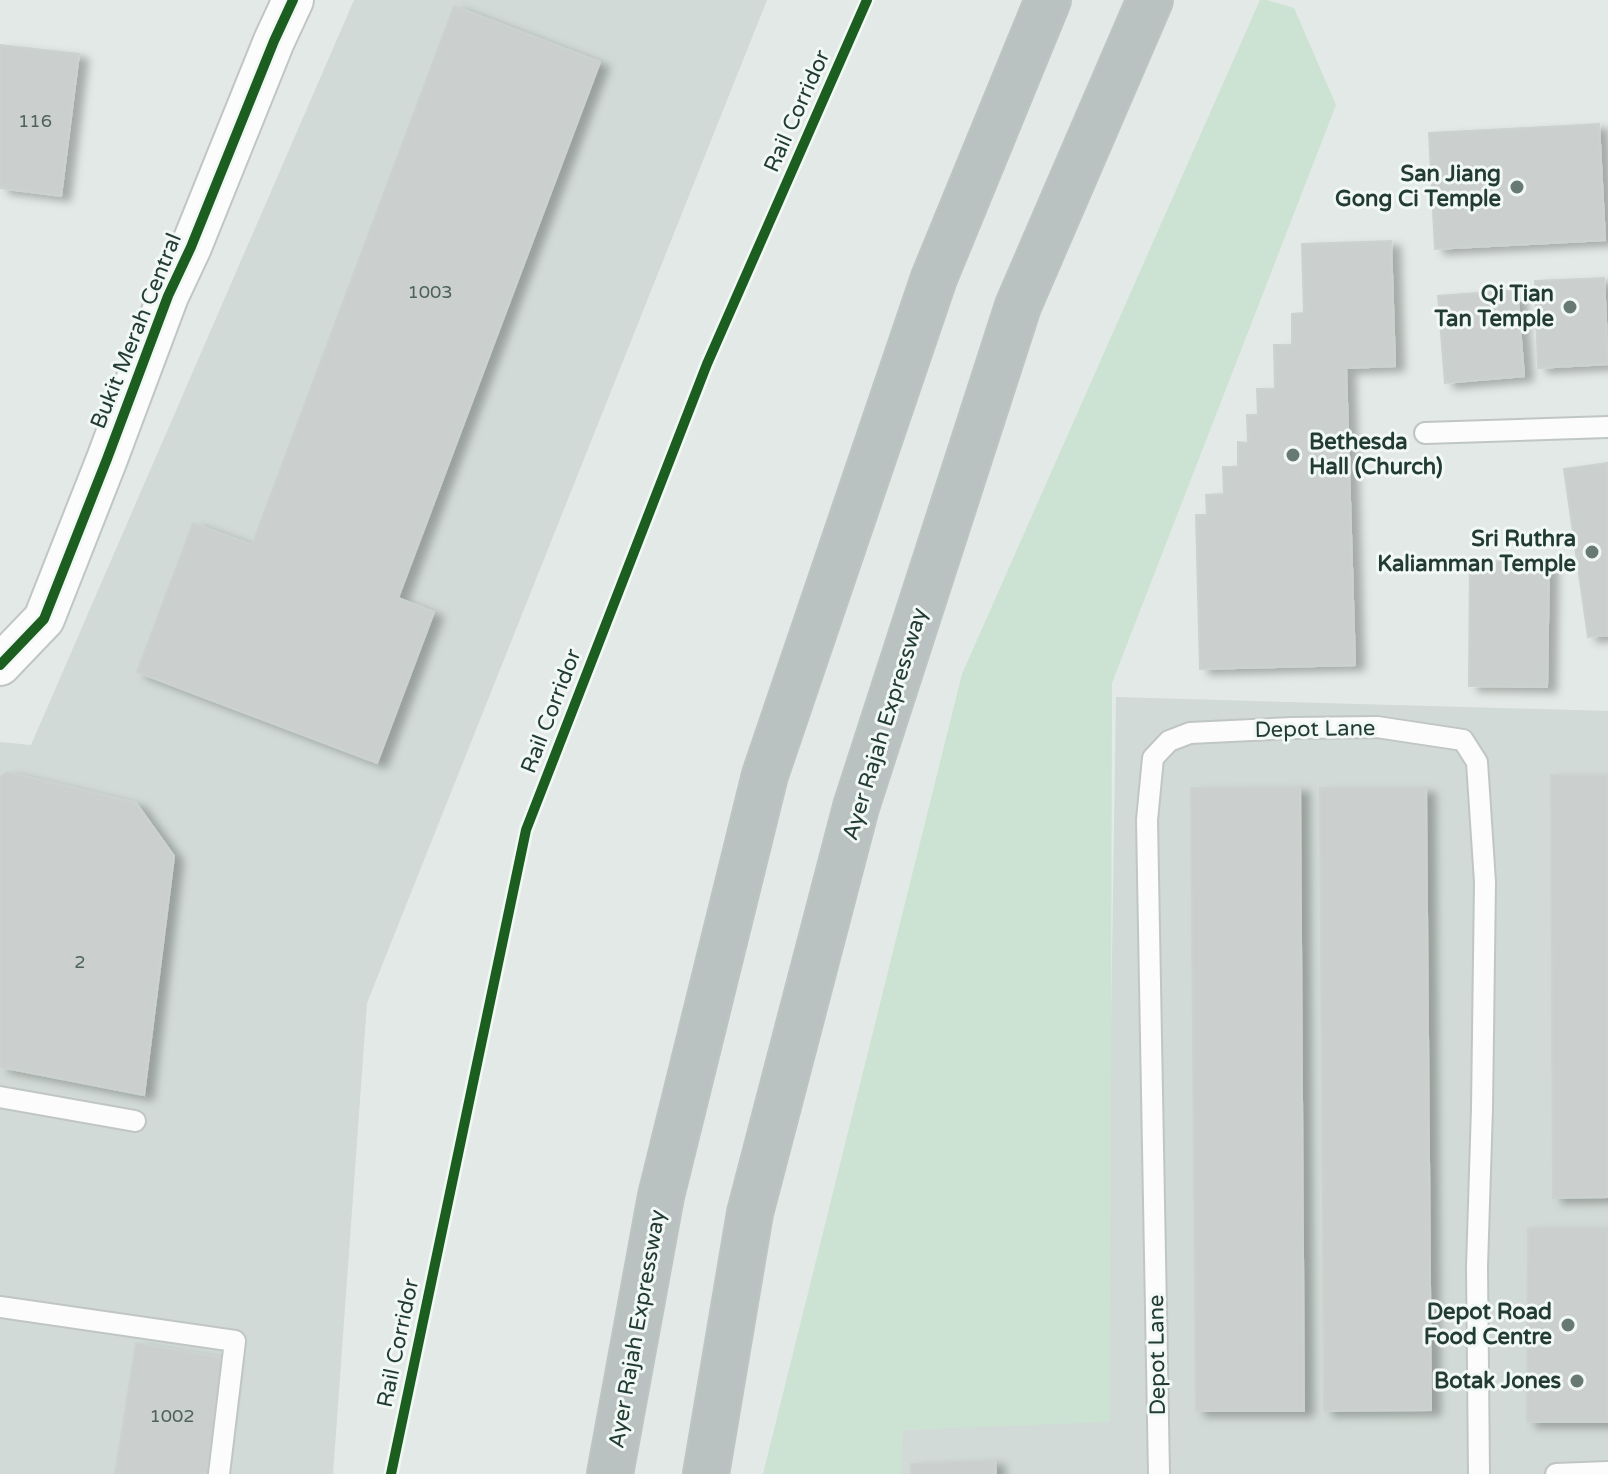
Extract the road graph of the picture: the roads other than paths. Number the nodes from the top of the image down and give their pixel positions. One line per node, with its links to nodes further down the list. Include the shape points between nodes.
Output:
1 (293, 0): 6 (street, Bukit Merah Central, via 168,296 44,619)
2 (1048, 0): 12 (highway, Ayer Rajah Expressway, via 934,278 765,775 661,1196)
3 (1150, 0): 13 (highway, Ayer Rajah Expressway, via 1018,306 856,807 750,1213)
4 (1608, 427): 5 (lane)
5 (1425, 433)
6 (0, 665)
7 (0, 1097): 8 (lane)
8 (135, 1121)
9 (0, 1307): 11 (lane, via 235,1341)
10 (1608, 1472): 16 (lane)
11 (219, 1474)
12 (610, 1474)
13 (706, 1474)
14 (1159, 1474): 15 (lane, Depot Lane, via 1147,820 1153,758 1169,741 1190,733 1377,727 1463,740 1477,762 1485,882 1477,1267)
15 (1479, 1474)
16 (1556, 1474)

